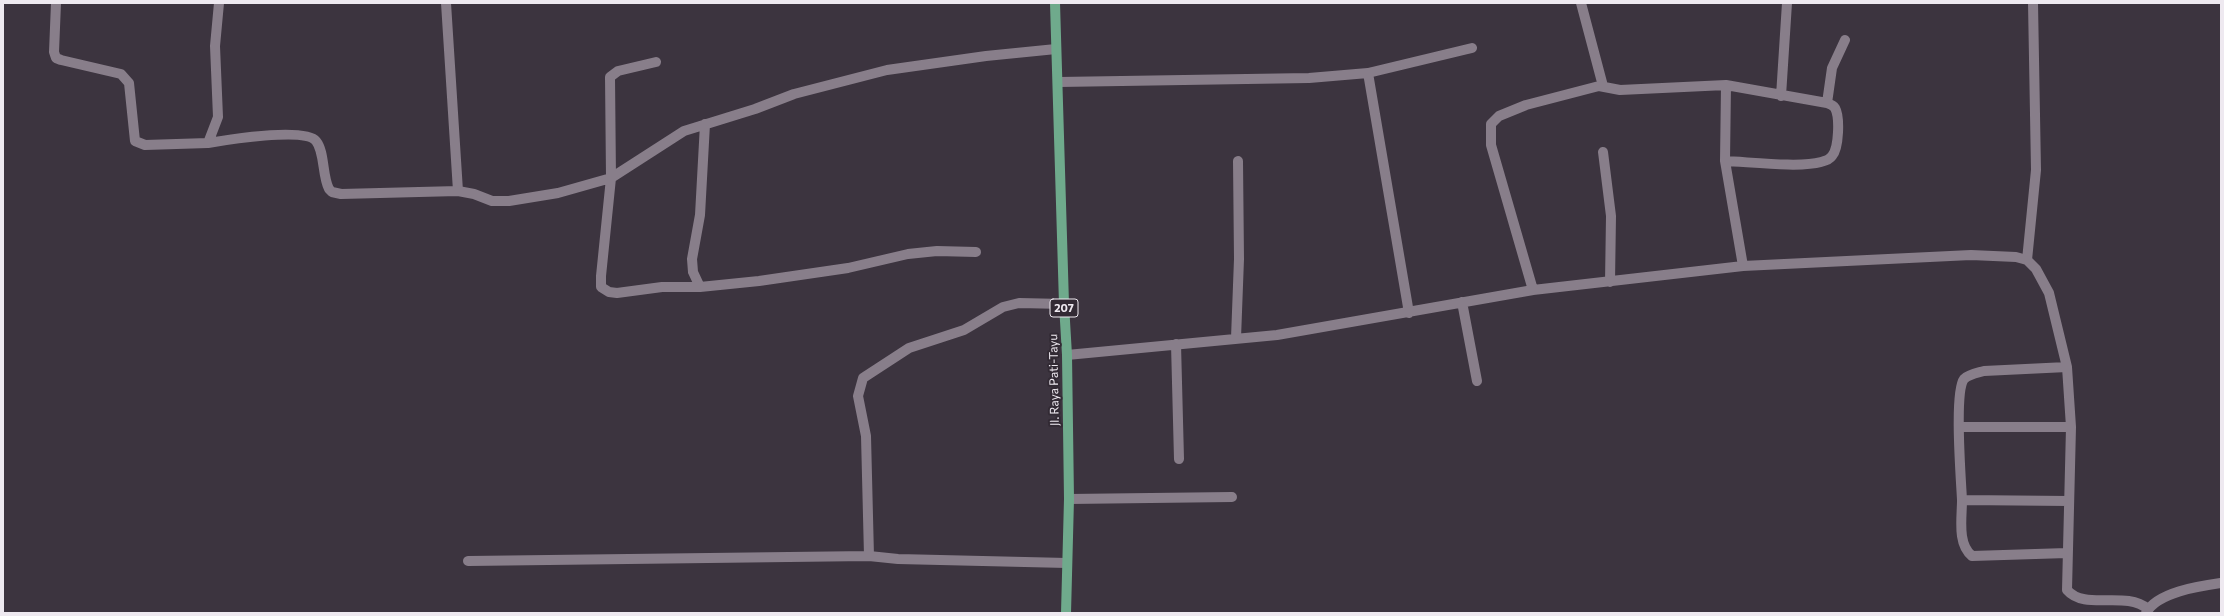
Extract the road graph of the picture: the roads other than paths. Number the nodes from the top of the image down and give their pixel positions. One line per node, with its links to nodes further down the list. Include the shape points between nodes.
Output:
1 (56, 3): 19 (street, via 56,58 126,77 129,83 135,141 145,145)
2 (219, 3): 19 (street, via 215,46 218,117)
3 (446, 3): 24 (street)
4 (1055, 3): 10 (main road, Jl. Raya Pati-Tayu / 207)
5 (1581, 3): 15 (street)
6 (1787, 3): 16 (street)
7 (2033, 3): 26 (street, via 2036,170)
8 (1845, 40): 17 (street, via 1832,68)
9 (1472, 48): 12 (street)
10 (1056, 49): 13 (main road, Jl. Raya Pati-Tayu / 207); 18 (street, via 888,70 794,94)
11 (656, 62): 23 (street, via 618,70 610,77)
12 (1368, 73): 13 (street, via 1309,78); 33 (street)
13 (1059, 82): 32 (main road, Jl. Raya Pati-Tayu / 207)
14 (1726, 85): 15 (street, via 1627,90); 16 (street); 22 (street)
15 (1603, 86): 30 (street, via 1526,105 1499,116 1491,124 1491,145)
16 (1781, 96): 17 (street)
17 (1827, 103): 22 (street, via 1834,106 1838,118 1835,151 1822,162 1808,164)
18 (705, 124): 23 (street, via 684,131); 29 (street, via 700,215 692,259 693,272)
19 (208, 143): 24 (street, via 238,138 309,136 318,144 327,185 336,194)
20 (1603, 152): 28 (street, via 1611,216)
21 (1238, 161): 34 (street, via 1239,259)
22 (1725, 161): 27 (street)
23 (611, 178): 24 (street, via 558,193 509,201 492,201); 29 (street, via 600,276 601,287 617,293 662,287)
24 (458, 191)
25 (976, 252): 29 (street, via 937,251 908,254 848,268)
26 (2028, 260): 27 (street, via 2002,255); 37 (street, via 2049,293)
27 (1743, 266): 28 (street)
28 (1610, 282): 30 (street)
29 (700, 287)
30 (1533, 290): 31 (street)
31 (1462, 302): 33 (street); 38 (street)
32 (1064, 304): 36 (main road, Jl. Raya Pati-Tayu / 207); 47 (street, via 1019,303 1003,307 964,330 909,348 863,378 858,396 866,436)
33 (1409, 313): 34 (street, via 1277,335)
34 (1236, 338): 35 (street)
35 (1176, 344): 36 (street); 41 (street)
36 (1067, 354): 43 (main road, Jl. Raya Pati-Tayu / 207)
37 (2067, 367): 39 (street, via 1974,373 1965,378 1960,386); 40 (street)
38 (1477, 381)
39 (1959, 427): 40 (street); 44 (street)
40 (2071, 427): 45 (street)
41 (1179, 459)
42 (1232, 497): 43 (street)
43 (1069, 499): 49 (main road, Jl. Raya Pati-Tayu / 207)
44 (1962, 500): 45 (street); 46 (street, via 1962,543 1972,556)
45 (2069, 501): 46 (street)
46 (2067, 553): 51 (street, via 2067,590 2072,596 2081,599 2132,601 2143,604)
47 (869, 556): 48 (street); 49 (street)
48 (468, 560)
49 (1067, 563): 52 (main road, Jl. Raya Pati-Tayu / 207)
50 (2221, 583): 51 (street, via 2184,589 2157,602)
51 (2147, 611)
52 (1066, 613)

